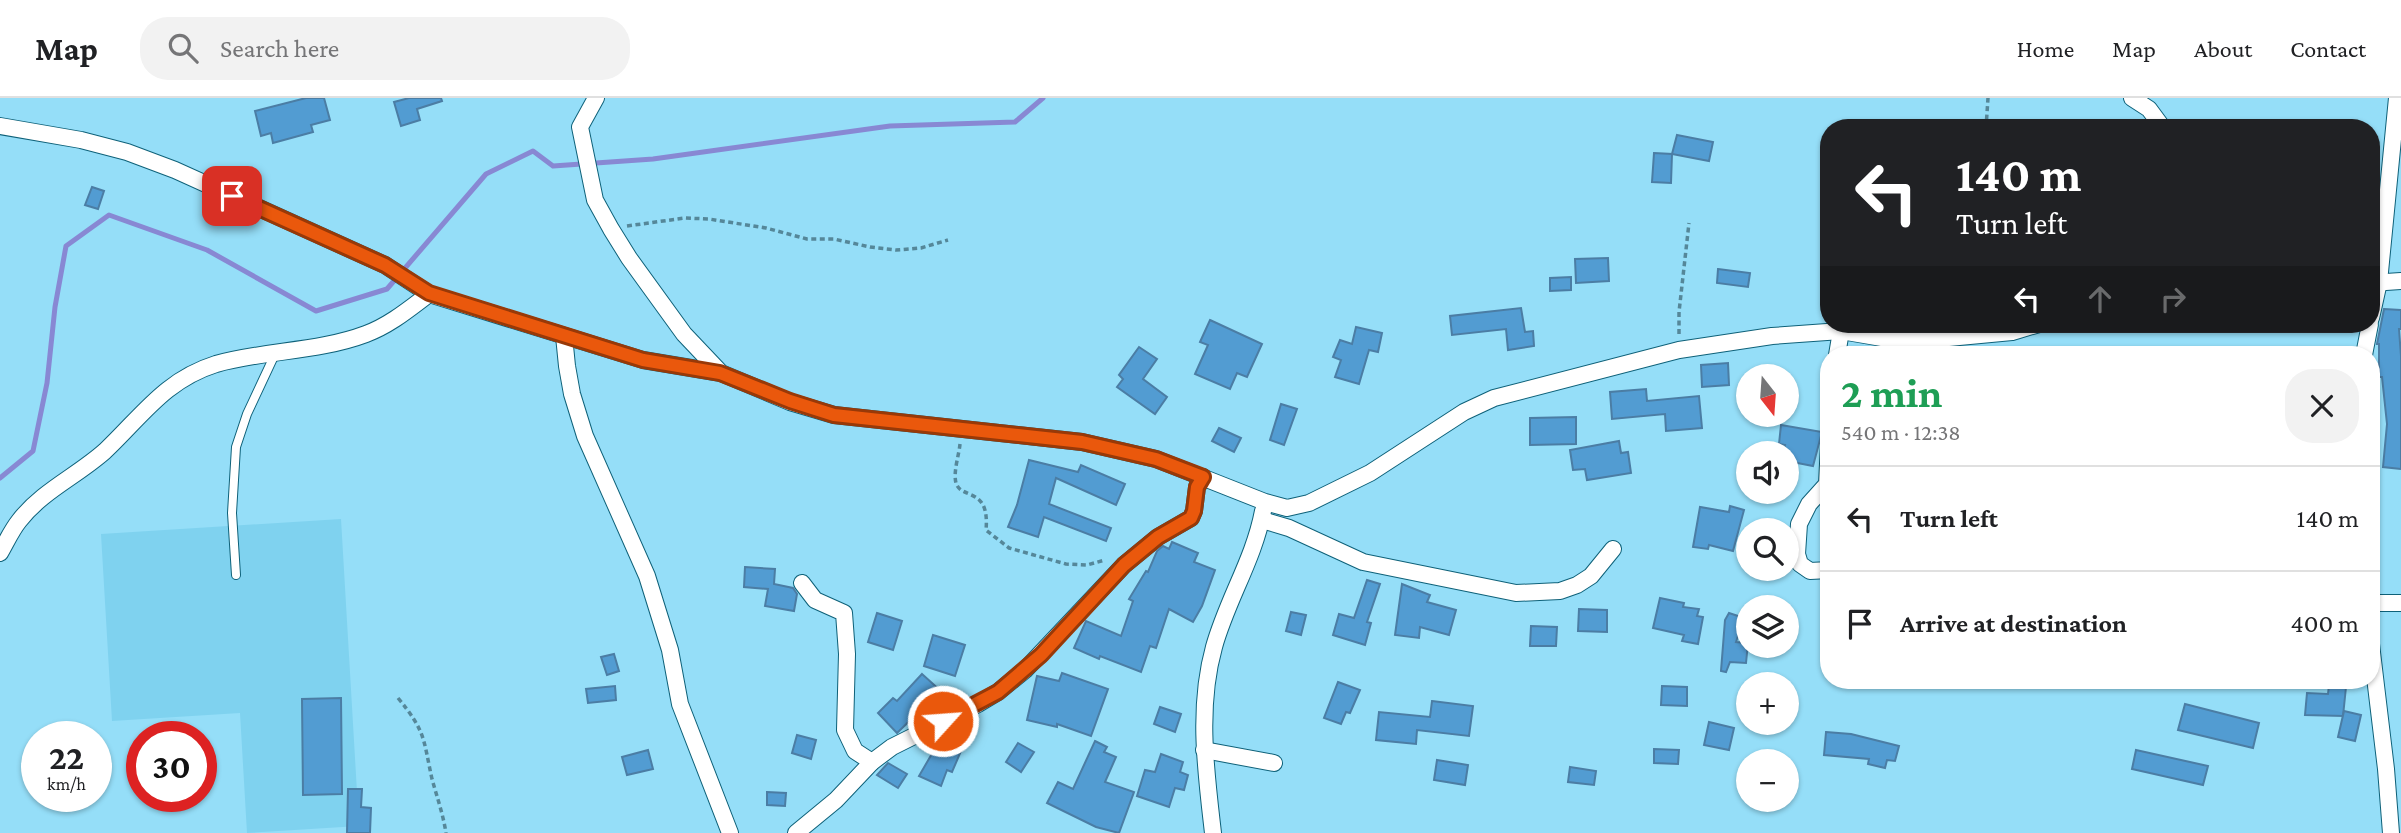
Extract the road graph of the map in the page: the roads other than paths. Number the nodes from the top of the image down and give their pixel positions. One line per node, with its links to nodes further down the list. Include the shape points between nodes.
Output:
1 (596, 98): 15 (street, via 580,127 595,200 629,258 684,334)
2 (2132, 98): 4 (street)
3 (2397, 98): 6 (street)
4 (2156, 119)
5 (0, 126): 9 (street, via 81,140 175,170 385,265)
6 (2380, 241)
7 (2401, 281): 8 (street)
8 (2380, 283)
9 (422, 289): 13 (street); 14 (street, via 396,318 369,333 300,350)
10 (1820, 333): 18 (street, via 1679,350 1494,398 1464,412 1370,473 1309,503 1287,508)
11 (1853, 333): 12 (street, via 1938,339)
12 (2001, 333)
13 (564, 336): 15 (street, via 643,360); 31 (street, via 585,436 647,576 670,650 680,704)
14 (276, 351): 21 (street, via 216,365 173,384 103,453 31,508); 23 (lane, via 236,447 232,513)
15 (720, 373): 16 (street, via 834,415 1082,442 1156,459)
16 (1203, 477): 18 (street); 29 (street, via 1191,518 1124,565 1041,655 998,692)
17 (1820, 492): 22 (street, via 1799,524 1797,554 1800,564 1810,571)
18 (1265, 502): 19 (street)
19 (1262, 520): 20 (street, via 1363,562 1516,593 1560,591 1577,585 1591,576); 28 (street, via 1214,647 1206,688)
20 (1613, 549)
21 (0, 553)
22 (1820, 570)
23 (236, 575)
24 (802, 583): 29 (street, via 815,600 844,613 845,730 855,751)
25 (2380, 603): 26 (street)
26 (2401, 603)
27 (2376, 689): 34 (street)
28 (1204, 750): 30 (street); 33 (street)
29 (872, 762): 32 (street)
30 (1274, 763)
31 (730, 833)
32 (796, 833)
33 (1213, 833)
34 (2390, 833)

